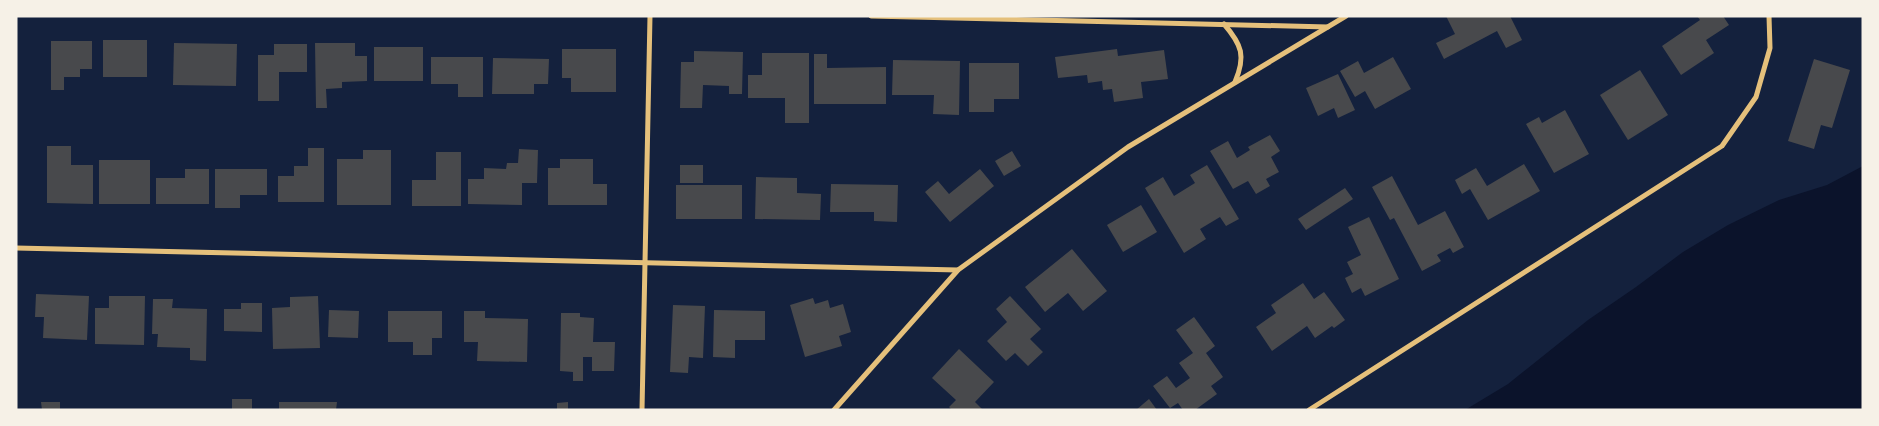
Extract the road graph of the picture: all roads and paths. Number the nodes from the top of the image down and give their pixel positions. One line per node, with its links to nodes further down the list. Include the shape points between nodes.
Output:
1 (650, 16): 9 (street)
2 (871, 16): 5 (street)
3 (1346, 16): 6 (street)
4 (1769, 16): 13 (street, via 1770,48 1756,97 1722,146)
5 (1224, 24): 6 (street); 7 (street, via 1241,48 1242,66)
6 (1328, 27): 7 (street)
7 (1235, 83): 10 (street, via 1128,146)
8 (16, 248): 9 (street)
9 (646, 263): 10 (street); 11 (street)
10 (958, 270): 12 (street)
11 (642, 410)
12 (834, 410)
13 (1309, 410)

